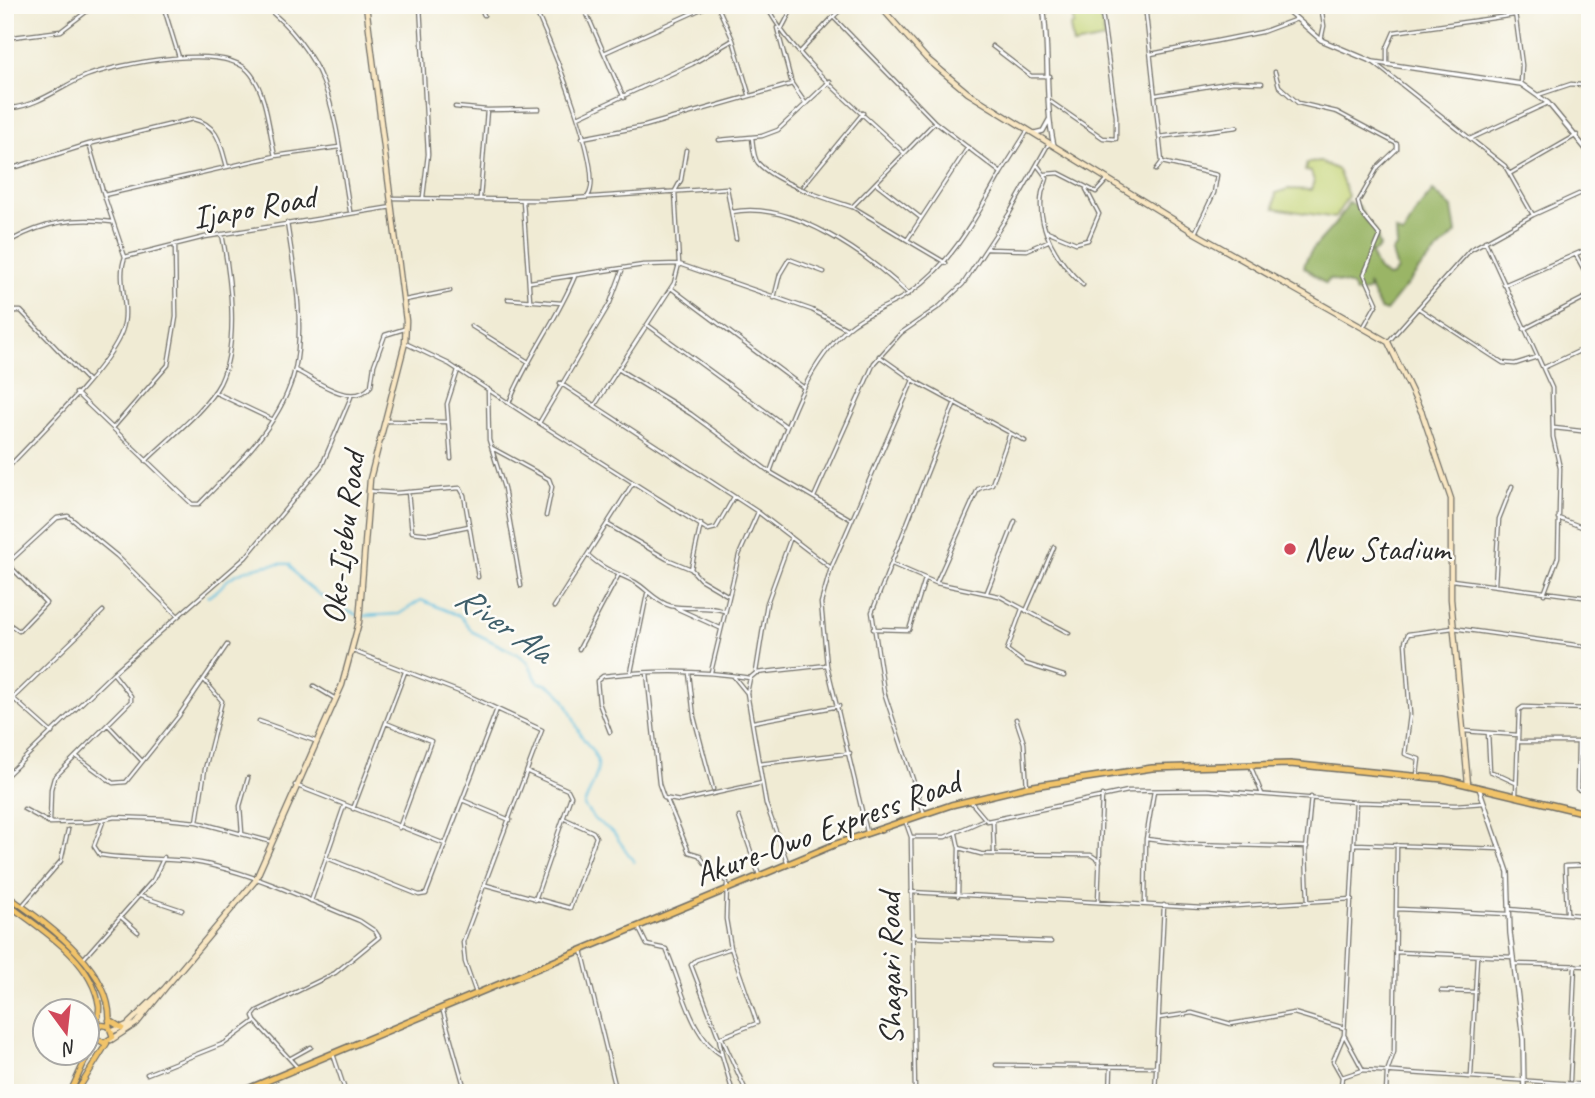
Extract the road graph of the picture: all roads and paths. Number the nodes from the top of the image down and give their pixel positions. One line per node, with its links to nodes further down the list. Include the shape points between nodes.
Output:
1 (95, 5): 30 (street, via 61,31)
2 (163, 5): 37 (street)
3 (264, 5): 74 (street, via 313,58 326,85)
4 (366, 5): 96 (main road, Oke-Ijebu Road)
5 (420, 5): 97 (street, via 428,155)
6 (479, 5): 24 (street)
7 (533, 5): 61 (street)
8 (583, 5): 23 (street)
9 (609, 5): 23 (street)
10 (710, 5): 35 (street)
11 (717, 5): 31 (street)
12 (766, 5): 28 (street)
13 (794, 5): 29 (street)
14 (846, 5): 26 (street)
15 (879, 5): 65 (main road, via 954,84)
16 (1043, 5): 41 (street)
17 (1101, 5): 22 (street)
18 (1145, 5): 22 (street); 36 (street)
19 (1281, 5): 27 (street)
20 (1321, 5): 32 (street)
21 (1514, 5): 25 (street)
22 (1102, 11): 52 (street, via 1116,139 1103,138)
23 (586, 14): 35 (street)
24 (484, 15)
25 (1515, 15): 39 (street, via 1394,32 1387,48); 45 (street)
26 (833, 17): 34 (street); 63 (street)
27 (1297, 19): 32 (street); 36 (street, via 1262,32)
28 (776, 25): 29 (street); 44 (street)
29 (781, 30): 34 (street)
30 (5, 38)
31 (733, 40): 48 (street); 51 (street)
32 (1321, 40): 38 (street)
33 (992, 46): 41 (street, via 1031,76)
34 (800, 52): 42 (street)
35 (604, 53): 51 (street)
36 (1151, 54): 49 (street)
37 (178, 57): 56 (street, via 89,75 28,105); 79 (street, via 221,59 243,65 251,73)
38 (1373, 62): 39 (street); 70 (street)
39 (1387, 66): 45 (street)
40 (1275, 72): 144 (street, via 1279,86 1298,103 1337,112 1397,144 1358,202 1380,236 1364,274 1377,303)
41 (1050, 76): 52 (street)
42 (830, 81): 54 (street); 60 (street)
43 (1262, 83): 49 (street, via 1233,82)
44 (792, 84): 48 (street); 54 (street)
45 (1521, 84): 50 (street)
46 (1590, 86): 50 (street, via 1571,84)
47 (5, 87): 56 (street)
48 (749, 95): 69 (street)
49 (1156, 95): 68 (street)
50 (1538, 95): 53 (street)
51 (624, 98): 61 (street)
52 (1051, 102): 62 (street)
53 (1548, 103): 66 (street); 70 (street)
54 (806, 104): 67 (street, via 778,130)
55 (455, 107): 58 (street)
56 (12, 108): 59 (street)
57 (539, 109): 58 (street)
58 (487, 110): 98 (street)
59 (5, 111)
60 (863, 113): 77 (street); 90 (street)
61 (578, 117): 69 (street)
62 (1049, 118): 65 (street, via 1043,131); 73 (street)
63 (936, 122): 75 (street); 77 (street)
64 (1237, 127): 68 (street)
65 (1031, 132): 73 (main road); 85 (street)
66 (1577, 135): 78 (street); 86 (street)
67 (752, 137): 71 (street); 90 (street, via 758,163)
68 (1159, 137): 80 (street)
69 (582, 138): 95 (street, via 592,184)
70 (1472, 138): 86 (street)
71 (719, 140)
72 (89, 144): 81 (street, via 13,167); 83 (street, via 193,120 204,122 215,132); 94 (street)
73 (1052, 145): 82 (street); 88 (main road)
74 (339, 146): 79 (street); 102 (street)
75 (968, 147): 85 (street); 105 (street)
76 (686, 150): 93 (street)
77 (904, 154): 89 (street)
78 (1590, 154)
79 (275, 156): 83 (street)
80 (1162, 162): 84 (street); 109 (street, via 1217,175 1214,193)
81 (5, 165)
82 (1038, 166): 87 (street); 118 (street)
83 (227, 167): 94 (street)
84 (1156, 170)
85 (1001, 173): 121 (street)
86 (1511, 173): 104 (street)
87 (1046, 174): 91 (street, via 1064,175); 108 (street, via 1042,194)
88 (1108, 179): 91 (street, via 1099,191); 109 (main road)
89 (876, 183): 101 (street); 105 (street)
90 (802, 187): 101 (street)
91 (1086, 189): 108 (street, via 1099,214 1088,240 1076,243)
92 (1590, 189): 104 (street)
93 (675, 191): 95 (street); 103 (street, via 728,188); 122 (street)
94 (104, 195): 106 (street)
95 (588, 196): 99 (street)
96 (391, 198): 97 (street); 100 (main road, Oke-Ijebu Road)
97 (423, 198): 98 (street)
98 (480, 198): 99 (street)
99 (523, 201): 127 (street)
100 (392, 206): 102 (street, Ijapo Road); 136 (main road, Oke-Ijebu Road)
101 (852, 207): 113 (street)
102 (350, 212): 107 (street, Ijapo Road)
103 (732, 212): 112 (street); 132 (street, via 766,210 799,220 862,254)
104 (1533, 215): 115 (street)
105 (921, 218): 113 (street)
106 (112, 222): 111 (street, via 65,221 37,226 10,241); 120 (street)
107 (287, 223): 110 (street, Ijapo Road); 155 (street, via 297,324)
108 (1045, 230): 114 (street)
109 (1195, 233): 144 (main road)
110 (222, 234): 116 (street, Ijapo Road); 162 (street, via 230,286 229,349)
111 (5, 237)
112 (736, 239)
113 (907, 240): 121 (street)
114 (1049, 240): 118 (street, via 1027,250); 128 (street)
115 (1484, 241): 129 (street); 139 (street, via 1470,250)
116 (175, 245): 120 (street, Ijapo Road); 172 (street, via 176,317 167,365)
117 (1590, 248): 119 (street)
118 (987, 249): 150 (street, via 952,296 901,333)
119 (1576, 255): 126 (street); 129 (street)
120 (125, 257): 157 (street, via 122,330)
121 (946, 263): 132 (street)
122 (679, 264): 123 (street); 130 (street); 134 (street)
123 (623, 268): 125 (street); 159 (street, via 610,303)
124 (824, 272): 134 (street, via 788,260)
125 (575, 275): 127 (street); 138 (street)
126 (1590, 281)
127 (530, 282): 137 (street)
128 (1083, 285)
129 (1504, 285): 146 (street)
130 (671, 288): 142 (street); 160 (street)
131 (450, 292): 136 (street)
132 (909, 294): 145 (street)
133 (1590, 295): 146 (street)
134 (774, 298): 145 (street, via 826,316)
135 (508, 299): 137 (street)
136 (405, 300): 143 (main road, Oke-Ijebu Road)
137 (530, 300): 138 (street)
138 (562, 303): 152 (street)
139 (1418, 308): 147 (street); 151 (street, via 1503,363)
140 (5, 320): 157 (street, via 21,311)
141 (471, 326): 152 (street)
142 (649, 326): 154 (street); 173 (street)
143 (406, 328): 148 (main road, Oke-Ijebu Road); 164 (street, via 384,335 371,386)
144 (1363, 328): 147 (main road)
145 (847, 329): 160 (street)
146 (1524, 329): 151 (street)
147 (1388, 342): 208 (main road, via 1422,413 1451,499)
148 (405, 343): 156 (street); 169 (main road, Oke-Ijebu Road)
149 (1590, 346): 153 (street)
150 (879, 356): 158 (street); 188 (street)
151 (1537, 357): 153 (street)
152 (527, 361): 166 (street)
153 (1543, 368): 174 (street, via 1552,388)
154 (618, 369): 167 (street); 182 (street, via 691,414)
155 (295, 370): 164 (street); 168 (street)
156 (457, 370): 161 (street); 170 (street, via 448,396)
157 (87, 380): 163 (street)
158 (914, 380): 165 (street); 192 (street)
159 (560, 383): 167 (street); 171 (street)
160 (803, 387): 173 (street)
161 (488, 389): 166 (street); 178 (street)
162 (214, 392): 168 (street); 180 (street)
163 (76, 393): 172 (street); 181 (street)
164 (351, 397): 222 (street, via 322,465 241,562)
165 (955, 402): 176 (street); 202 (street)
166 (509, 403): 171 (street)
167 (595, 405): 187 (street)
168 (271, 420): 180 (street, via 244,457 197,505)
169 (385, 421): 170 (street); 185 (main road, Oke-Ijebu Road)
170 (448, 422): 179 (street)
171 (539, 423): 183 (street)
172 (113, 428): 180 (street)
173 (787, 428): 182 (street)
174 (1554, 428): 175 (street); 191 (street, via 1560,468)
175 (1590, 432)
176 (1010, 433): 177 (street); 209 (street, via 992,484 978,489)
177 (1024, 441)
178 (492, 448): 190 (street, via 550,479); 211 (street)
179 (450, 459)
180 (146, 461)
181 (5, 471)
182 (770, 472): 188 (street)
183 (633, 483): 194 (street); 195 (street)
184 (1511, 486): 210 (street, via 1499,519)
185 (368, 491): 186 (street); 231 (main road, Oke-Ijebu Road)
186 (408, 492): 196 (street, via 460,488); 196 (street, via 412,532 430,534)
187 (734, 497): 189 (street); 195 (street, via 716,528 708,530)
188 (814, 497): 192 (street)
189 (758, 512): 198 (street); 215 (street)
190 (546, 516)
191 (1558, 517): 197 (street); 214 (street, via 1557,565)
192 (852, 520): 203 (street)
193 (1015, 521): 212 (street)
194 (607, 524): 200 (street); 204 (street)
195 (701, 524): 204 (street)
196 (469, 527): 206 (street)
197 (1590, 530)
198 (791, 537): 203 (street); 239 (street, via 766,603)
199 (1054, 547): 219 (street)
200 (588, 555): 205 (street); 217 (street)
201 (6, 562): 222 (street, via 57,518 68,516); 223 (street, via 46,603 19,631)
202 (892, 564): 207 (street); 226 (street, via 873,604)
203 (831, 568): 232 (street, via 821,603)
204 (691, 569): 215 (street)
205 (618, 576): 213 (street); 230 (street)
206 (478, 577)
207 (925, 579): 209 (street); 226 (street, via 909,630)
208 (1451, 580): 210 (street); 225 (main road)
209 (936, 583): 212 (street)
210 (1495, 584): 214 (street)
211 (521, 586)
212 (987, 592): 219 (street)
213 (648, 594): 218 (street); 236 (street)
214 (1544, 594): 216 (street)
215 (728, 595): 221 (street)
216 (1590, 598)
217 (554, 607)
218 (675, 607): 221 (street); 224 (street)
219 (1024, 610): 227 (street); 240 (street, via 1007,648 1009,653 1026,664)
220 (103, 611): 247 (street)
221 (724, 611): 224 (street)
222 (177, 615): 235 (street)
223 (5, 621)
224 (720, 628): 234 (street)
225 (1453, 628): 229 (street); 257 (main road); 272 (street, via 1405,638 1410,715 1405,754 1419,759)
226 (873, 629): 296 (street, via 884,692)
227 (1069, 633)
228 (227, 645): 243 (street)
229 (1590, 647)
230 (579, 649)
231 (353, 651): 233 (street); 248 (main road, Oke-Ijebu Road)
232 (827, 665): 239 (street); 249 (street)
233 (405, 672): 250 (street); 254 (street)
234 (711, 672): 238 (street); 241 (street)
235 (113, 673): 256 (street, via 132,698); 259 (street)
236 (631, 673): 237 (street); 258 (street, via 597,681)
237 (647, 673): 238 (street); 289 (street, via 660,792)
238 (689, 673): 281 (street, via 694,717)
239 (755, 673): 242 (street)
240 (1064, 676)
241 (733, 677): 242 (street); 246 (street)
242 (750, 678): 246 (street)
243 (204, 681): 268 (street); 305 (street, via 222,701)
244 (314, 686): 248 (street)
245 (5, 691): 247 (street)
246 (747, 693): 255 (street)
247 (13, 698): 259 (street)
248 (334, 698): 262 (main road, Oke-Ijebu Road)
249 (839, 706): 255 (street); 266 (street)
250 (498, 709): 271 (street, via 542,730); 288 (street)
251 (1590, 709): 261 (street, via 1521,708)
252 (1016, 719): 280 (street, via 1024,743)
253 (259, 721): 262 (street)
254 (386, 723): 295 (street); 307 (street, via 431,741)
255 (751, 723): 270 (street)
256 (108, 724): 267 (street); 268 (street)
257 (1464, 731): 260 (street); 277 (main road)
258 (610, 732)
259 (52, 733): 273 (street)
260 (1488, 733): 261 (street); 276 (street, via 1490,772)
261 (1518, 735): 263 (street)
262 (316, 741): 278 (main road, Oke-Ijebu Road)
263 (1518, 742): 264 (street); 276 (street)
264 (1578, 742): 265 (street); 283 (street, via 1577,789)
265 (1590, 742)
266 (850, 753): 270 (street); 309 (street)
267 (76, 756): 268 (street, via 95,772 121,784); 306 (street, via 52,784)
268 (142, 761)
269 (1250, 763): 272 (highway, Akure-Owo Express Road); 280 (highway, Akure-Owo Express Road, via 1118,772); 285 (street)
270 (759, 764): 275 (street)
271 (528, 772): 300 (street, via 570,792); 301 (street)
272 (1417, 775): 277 (highway, Akure-Owo Express Road)
273 (5, 777)
274 (248, 778): 310 (street, via 240,806)
275 (763, 782): 281 (street); 327 (street, via 768,812)
276 (1516, 783): 286 (street)
277 (1468, 784): 279 (highway, Akure-Owo Express Road)
278 (295, 785): 293 (street); 314 (main road, Oke-Ijebu Road)
279 (1479, 786): 286 (highway, Akure-Owo Express Road); 292 (street)
280 (1027, 787): 290 (highway, Akure-Owo Express Road)
281 (713, 791): 289 (street)
282 (1154, 791): 284 (street); 285 (street); 313 (street)
283 (1590, 793)
284 (1102, 794): 304 (street); 318 (street)
285 (1262, 794): 287 (street)
286 (1516, 795): 297 (highway, Akure-Owo Express Road)
287 (1311, 797): 291 (street); 319 (street)
288 (462, 800): 301 (street); 315 (street)
289 (667, 800): 332 (street, via 689,852 699,855)
290 (970, 800): 296 (highway, Akure-Owo Express Road); 303 (street)
291 (1356, 802): 292 (street); 316 (street)
292 (1484, 803): 321 (street)
293 (344, 806): 295 (street); 325 (street)
294 (24, 809): 306 (street)
295 (353, 809): 307 (street)
296 (924, 814): 302 (highway, Akure-Owo Express Road)
297 (1590, 814)
298 (739, 817): 329 (street)
299 (104, 819): 305 (street); 306 (street); 324 (street, via 94,843 97,852 122,858)
300 (565, 819): 338 (street); 338 (street, via 596,836 578,889 569,909)
301 (510, 820): 331 (street)
302 (905, 820): 309 (highway, Akure-Owo Express Road); 312 (street, Shagari Road)
303 (983, 820): 304 (street); 311 (street)
304 (993, 821): 322 (street)
305 (197, 822): 310 (street)
306 (50, 823)
307 (399, 828): 315 (street)
308 (68, 830): 345 (street, via 61,861)
309 (867, 832): 327 (highway, Akure-Owo Express Road)
310 (242, 833): 314 (street)
311 (956, 834): 312 (street); 320 (street)
312 (911, 837): 333 (street, Shagari Road)
313 (1146, 839): 319 (street); 343 (street)
314 (272, 842): 330 (main road, Oke-Ijebu Road)
315 (445, 844): 325 (street, via 423,895)
316 (1355, 844): 317 (street); 337 (street)
317 (1397, 845): 321 (street); 346 (street)
318 (1100, 847): 323 (street); 326 (street)
319 (1307, 847): 342 (street)
320 (959, 848): 322 (street); 336 (street)
321 (1501, 849): 348 (street, via 1508,872)
322 (994, 852): 323 (street)
323 (1091, 855): 326 (street)
324 (164, 857): 330 (street, via 218,866); 335 (street)
325 (327, 858): 339 (street)
326 (1100, 860): 341 (street)
327 (788, 864): 329 (highway, Akure-Owo Express Road)
328 (1590, 865): 349 (street, via 1564,868)
329 (760, 875): 332 (highway, Akure-Owo Express Road)
330 (255, 880): 339 (street); 365 (main road, Oke-Ijebu Road)
331 (486, 885): 338 (street); 368 (street, via 463,942)
332 (729, 888): 352 (highway, Akure-Owo Express Road); 356 (street, via 726,919)
333 (911, 892): 336 (street); 354 (street, Shagari Road)
334 (5, 894): 345 (main road)
335 (140, 896): 347 (street); 351 (street)
336 (958, 896): 341 (street)
337 (1352, 899): 342 (street); 376 (street)
338 (534, 900)
339 (311, 901): 372 (street, via 369,926 379,940 335,973 257,1011)
340 (5, 902): 369 (main road, via 71,955)
341 (1098, 902): 343 (street)
342 (1308, 902): 344 (street, via 1233,908)
343 (1145, 905): 344 (street)
344 (1164, 905): 371 (street)
345 (22, 906): 361 (main road)
346 (1397, 909): 348 (street); 358 (street)
347 (182, 910)
348 (1509, 911): 349 (street); 360 (street)
349 (1567, 913): 350 (street)
350 (1590, 916)
351 (121, 918): 353 (street); 361 (street)
352 (638, 926): 357 (highway, Akure-Owo Express Road); 384 (street, via 647,945 666,949 690,1016 710,1048)
353 (138, 932)
354 (910, 937): 355 (street); 408 (street, Shagari Road)
355 (1051, 942)
356 (731, 948): 379 (street, via 757,1023); 379 (street, via 691,965)
357 (582, 950): 368 (highway, Akure-Owo Express Road); 405 (street)
358 (1395, 952): 359 (street); 392 (street, via 1394,1052)
359 (1477, 957): 360 (street); 367 (street)
360 (1513, 957): 362 (street)
361 (83, 959): 373 (main road, via 98,980)
362 (1514, 964): 363 (street); 396 (street)
363 (1575, 965): 364 (street); 397 (street)
364 (1590, 966)
365 (165, 988): 375 (main road); 381 (main road, via 137,1023)
366 (1441, 991): 367 (street)
367 (1476, 992): 395 (street)
368 (477, 993): 370 (highway, Akure-Owo Express Road)
369 (97, 996)
370 (442, 1008): 383 (highway, Akure-Owo Express Road); 404 (street)
371 (1159, 1018): 376 (street, via 1192,1013 1231,1024 1294,1013); 390 (street)
372 (255, 1021): 385 (street); 393 (street, via 219,1046)
373 (109, 1023): 374 (main road); 375 (main road); 377 (main road)
374 (102, 1025)
375 (122, 1028): 377 (main road)
376 (1344, 1028): 378 (street)
377 (113, 1031): 381 (main road)
378 (1344, 1035): 391 (street); 394 (street, via 1333,1061)
379 (720, 1038): 384 (street); 407 (street)
380 (102, 1039): 381 (main road)
381 (109, 1041): 401 (main road)
382 (311, 1047): 385 (street)
383 (333, 1054): 389 (highway, Akure-Owo Express Road); 403 (street)
384 (722, 1055): 406 (street)
385 (291, 1058): 389 (street)
386 (996, 1065): 388 (street)
387 (83, 1066): 400 (main road)
388 (1111, 1067): 390 (street); 409 (street)
389 (298, 1068): 399 (highway, Akure-Owo Express Road)
390 (1156, 1068): 410 (street)
391 (1363, 1070): 392 (street); 394 (street)
392 (1388, 1072): 395 (street); 412 (street)
393 (146, 1074)
394 (1342, 1077): 411 (street)
395 (1471, 1077): 396 (street)
396 (1525, 1079): 397 (street); 413 (street)
397 (1570, 1082): 398 (street)
398 (1590, 1085)
399 (248, 1091): 402 (highway, Akure-Owo Express Road)
400 (70, 1093)
401 (76, 1093)
402 (238, 1093)
403 (346, 1093)
404 (466, 1093)
405 (618, 1093)
406 (733, 1093)
407 (747, 1093)
408 (915, 1093)
409 (1110, 1093)
410 (1154, 1093)
411 (1340, 1093)
412 (1386, 1093)
413 (1524, 1093)

